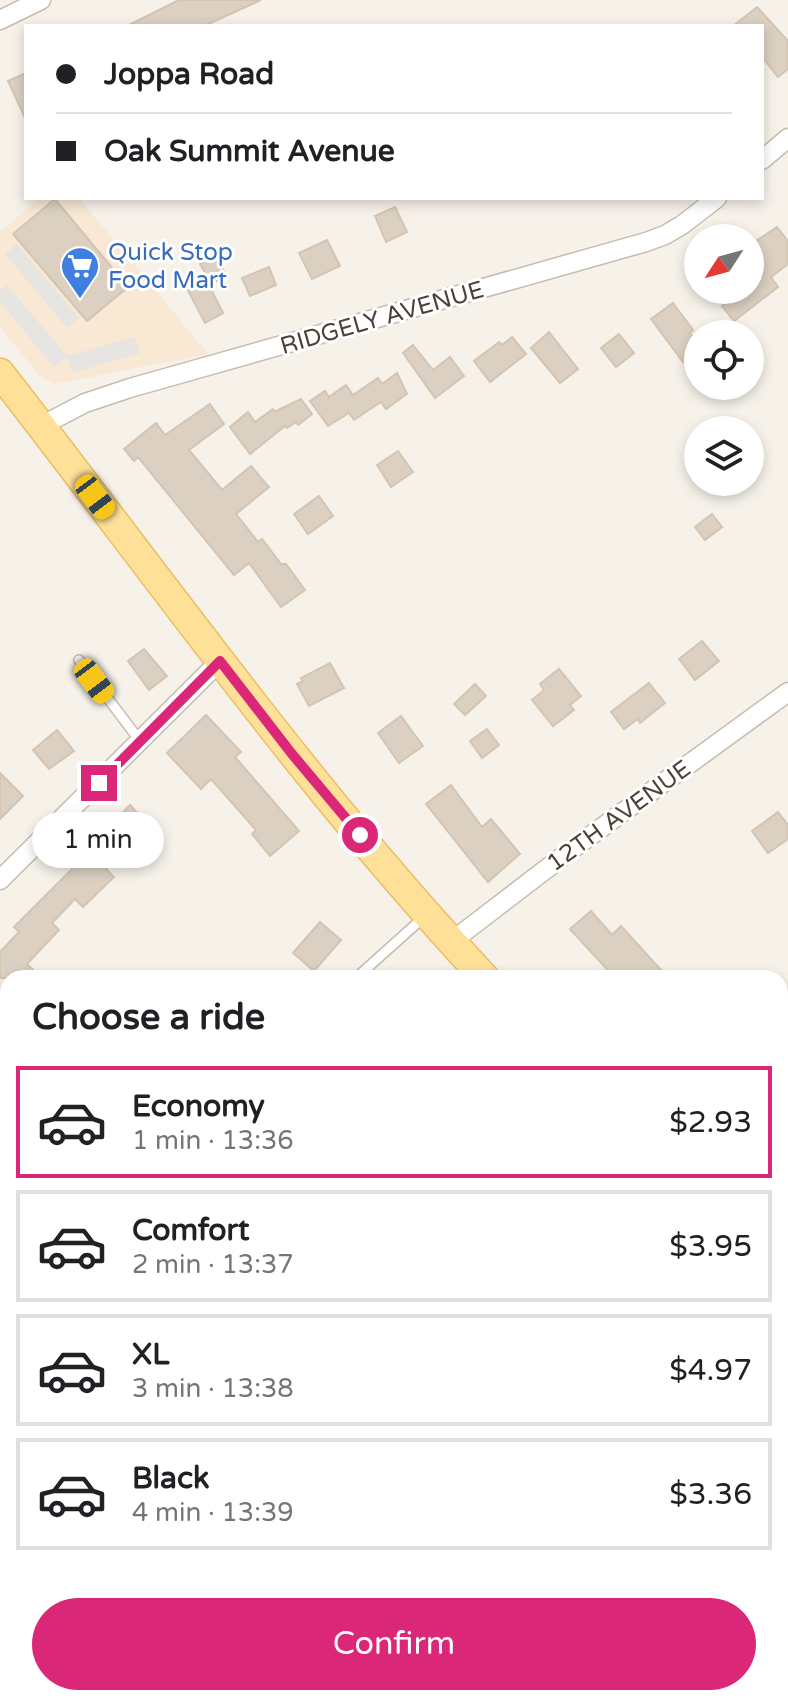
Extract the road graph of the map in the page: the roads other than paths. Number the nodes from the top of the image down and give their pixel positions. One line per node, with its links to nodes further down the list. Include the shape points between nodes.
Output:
1 (41, 0): 2 (street)
2 (0, 20)
3 (788, 138): 4 (street)
4 (764, 158)
5 (714, 200): 7 (street, RIDGELY AVENUE, via 682,225 646,242 130,388)
6 (0, 373): 7 (main road)
7 (41, 426): 9 (main road)
8 (79, 660): 11 (lane)
9 (220, 661): 11 (street); 13 (main road)
10 (788, 692): 14 (street, 12TH AVENUE)
11 (140, 741): 12 (street)
12 (0, 880)
13 (427, 914): 14 (main road); 15 (lane)
14 (451, 942): 16 (main road)
15 (365, 970)
16 (477, 970)

